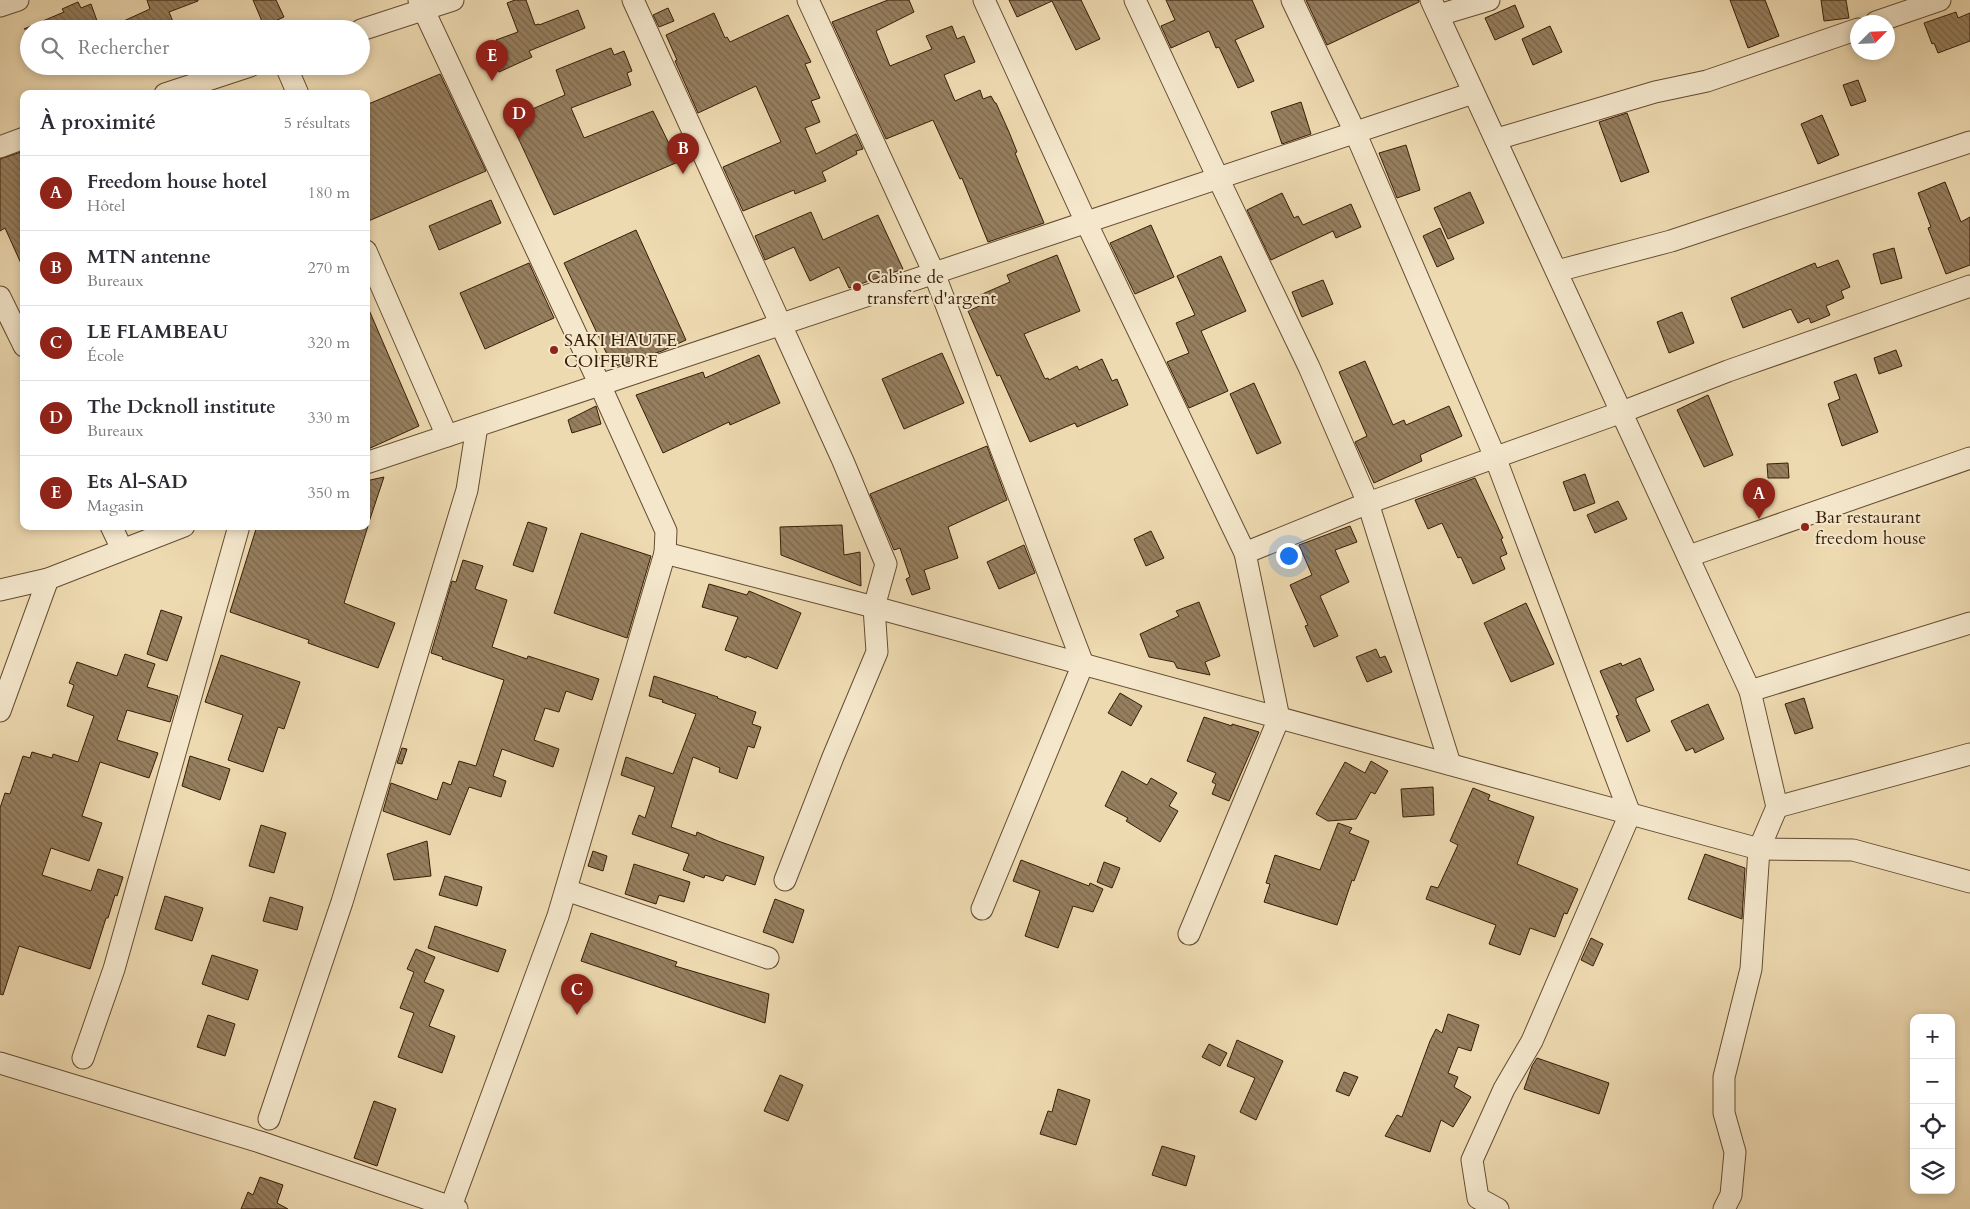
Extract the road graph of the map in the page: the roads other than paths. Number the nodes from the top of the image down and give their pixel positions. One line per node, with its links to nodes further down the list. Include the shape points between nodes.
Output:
1 (18, 0): 11 (street)
2 (453, 0): 10 (street)
3 (634, 0): 33 (street)
4 (808, 0): 30 (street)
5 (984, 0): 27 (street)
6 (1135, 0): 26 (street)
7 (1292, 0): 21 (street)
8 (1489, 0): 12 (street)
9 (1940, 0): 13 (street)
10 (421, 5): 14 (street); 35 (street)
11 (0, 6)
12 (1435, 8): 20 (street)
13 (1895, 15)
14 (370, 26)
15 (1850, 32): 22 (street, via 1707,81 1655,92)
16 (223, 75): 18 (street)
17 (290, 75): 19 (street)
18 (177, 90)
19 (296, 90)
20 (1473, 93): 21 (street); 22 (street)
21 (1355, 132): 26 (street); 39 (street)
22 (1497, 139): 29 (street)
23 (20, 140): 25 (street)
24 (1970, 142): 29 (street, via 1671,241)
25 (0, 147)
26 (1218, 178): 27 (street); 42 (street, via 1309,367)
27 (1086, 222): 30 (street); 48 (street)
28 (370, 260): 38 (street)
29 (1557, 271): 36 (street)
30 (934, 273): 33 (street); 54 (street)
31 (1970, 286): 36 (street, via 1728,370)
32 (0, 297): 34 (street)
33 (780, 325): 35 (street); 52 (street, via 844,461 886,564)
34 (20, 338)
35 (600, 385): 37 (street); 47 (street, via 666,531)
36 (1622, 412): 39 (street); 49 (street)
37 (477, 426): 38 (street); 71 (street, via 467,490 342,902)
38 (447, 436): 41 (street)
39 (1495, 457): 42 (street); 61 (street)
40 (1970, 458): 49 (street)
41 (370, 462)
42 (1368, 503): 48 (street); 59 (street)
43 (113, 530): 46 (street)
44 (173, 530): 46 (street)
45 (238, 530): 69 (street, via 114,969)
46 (122, 549): 50 (street)
47 (665, 553): 52 (street); 65 (street)
48 (1244, 553): 57 (street)
49 (1689, 556): 55 (street)
50 (48, 579): 51 (street); 56 (street)
51 (1, 587)
52 (874, 606): 54 (street); 63 (street, via 877,652)
53 (1970, 623): 55 (street)
54 (1083, 664): 57 (street); 66 (street)
55 (1750, 691): 60 (street)
56 (0, 709)
57 (1280, 718): 59 (street); 67 (street)
58 (1970, 754): 60 (street)
59 (1450, 764): 61 (street)
60 (1777, 807): 62 (street)
61 (1630, 814): 62 (street); 73 (street, via 1532,1041 1504,1089 1472,1160 1478,1198)
62 (1759, 849): 64 (street, via 1853,850); 74 (street, via 1751,969 1724,1077 1724,1113 1735,1152 1731,1195)
63 (786, 880)
64 (1970, 882)
65 (566, 890): 68 (street); 72 (street)
66 (982, 909)
67 (1189, 934)
68 (768, 958)
69 (83, 1058)
70 (0, 1062): 72 (street, via 260,1142)
71 (269, 1119)
72 (452, 1208)
73 (1498, 1209)
74 (1724, 1209)

